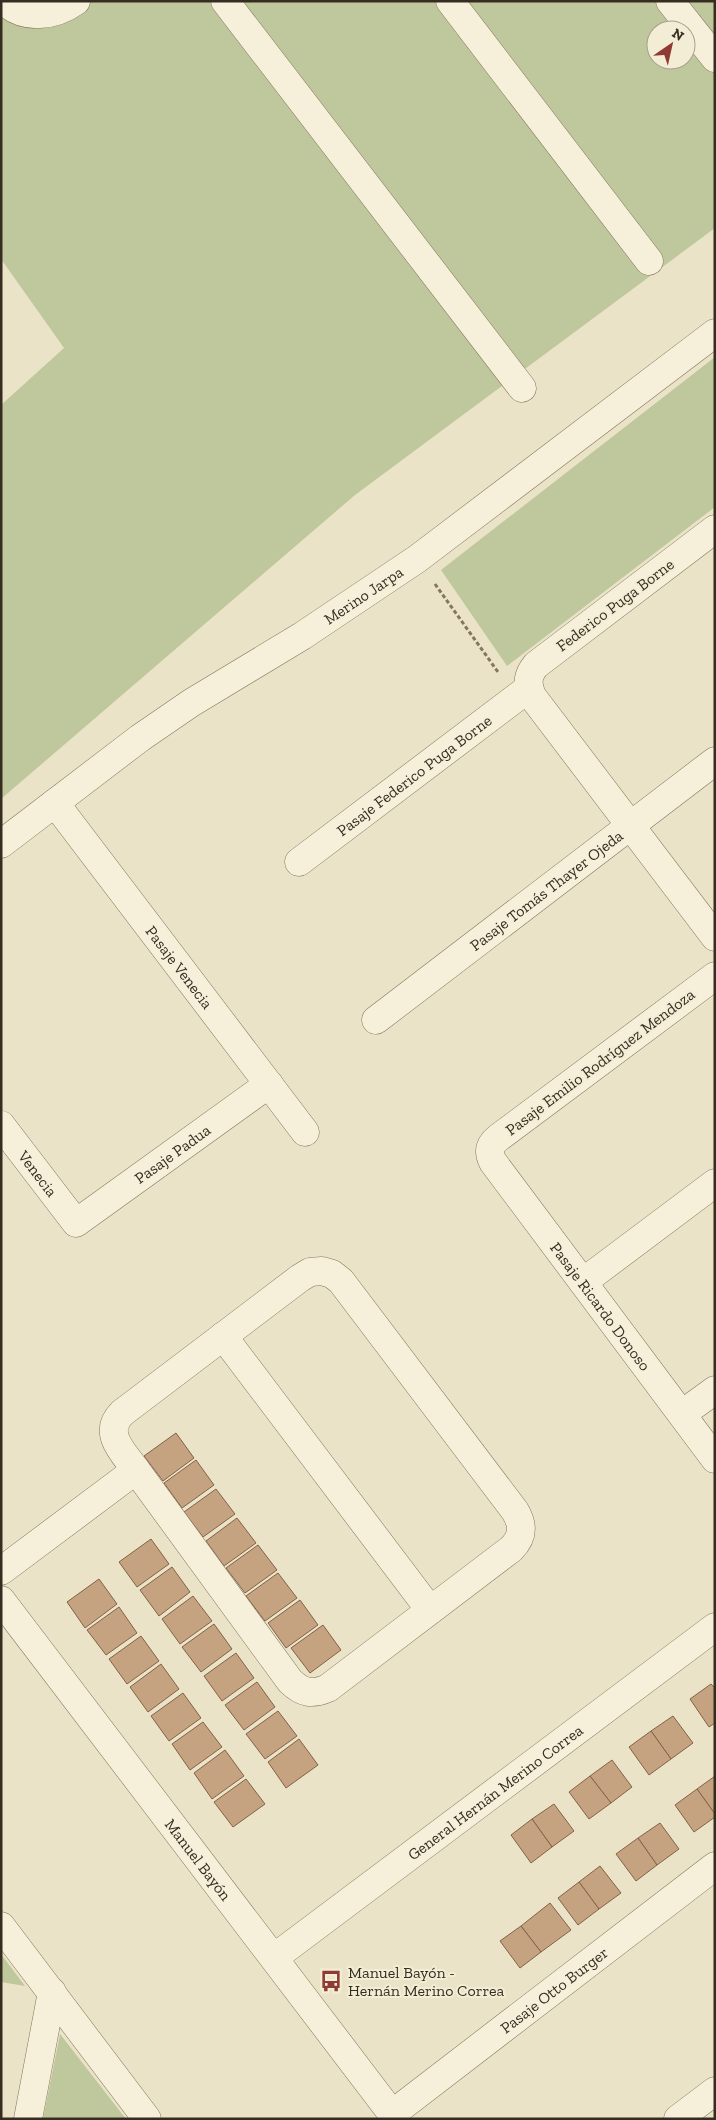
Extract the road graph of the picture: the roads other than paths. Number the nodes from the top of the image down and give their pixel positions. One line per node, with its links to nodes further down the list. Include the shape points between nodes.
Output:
1 (4, 1): 2 (street, via 18,10 47,14)
2 (76, 1)
3 (225, 1): 9 (street)
4 (450, 1): 7 (street)
5 (670, 1): 6 (street)
6 (715, 58)
7 (649, 261)
8 (715, 333): 13 (street, Merino Jarpa, via 417,559 302,636 191,703)
9 (522, 388)
10 (715, 529): 11 (street, Federico Puga Borne, via 536,665)
11 (523, 692): 14 (street, via 532,696); 16 (street, Pasaje Federico Puga Borne)
12 (715, 762): 14 (street, Pasaje Tomás Thayer Ojeda)
13 (55, 803): 15 (street, Merino Jarpa); 20 (street, Pasaje Venecia)
14 (630, 825): 17 (street); 19 (street, Pasaje Tomás Thayer Ojeda)
15 (1, 844)
16 (299, 862)
17 (715, 937)
18 (715, 976): 23 (street, Pasaje Emilio Rodríguez Mendoza, via 498,1138)
19 (376, 1020)
20 (269, 1084): 22 (street, Pasaje Venecia); 25 (street, Pasaje Padua)
21 (1, 1125): 25 (street, Venecia)
22 (305, 1132)
23 (490, 1150): 26 (street, Pasaje Ricardo Donoso, via 493,1162)
24 (715, 1183): 26 (street)
25 (76, 1223)
26 (583, 1282): 29 (street, Pasaje Ricardo Donoso)
27 (223, 1336): 31 (street, via 115,1419 112,1427 115,1442); 34 (street); 34 (street, via 310,1272 322,1271 341,1281 521,1521 522,1532 511,1549)
28 (715, 1390): 29 (street)
29 (682, 1414): 30 (street, Pasaje Ricardo Donoso)
30 (715, 1458)
31 (136, 1470): 32 (street); 34 (street, via 298,1688 307,1693 318,1693 328,1688)
32 (1, 1571)
33 (1, 1600): 38 (street, Manuel Bayón)
34 (430, 1610)
35 (715, 1627): 38 (street, General Hernán Merino Correa)
36 (715, 1866): 41 (street, Pasaje Otto Burger)
37 (1, 1926): 39 (street)
38 (274, 1957): 41 (street, Manuel Bayón)
39 (52, 1992): 42 (street); 43 (street)
40 (715, 2091): 44 (street)
41 (394, 2116)
42 (28, 2119)
43 (148, 2119)
44 (678, 2119)

